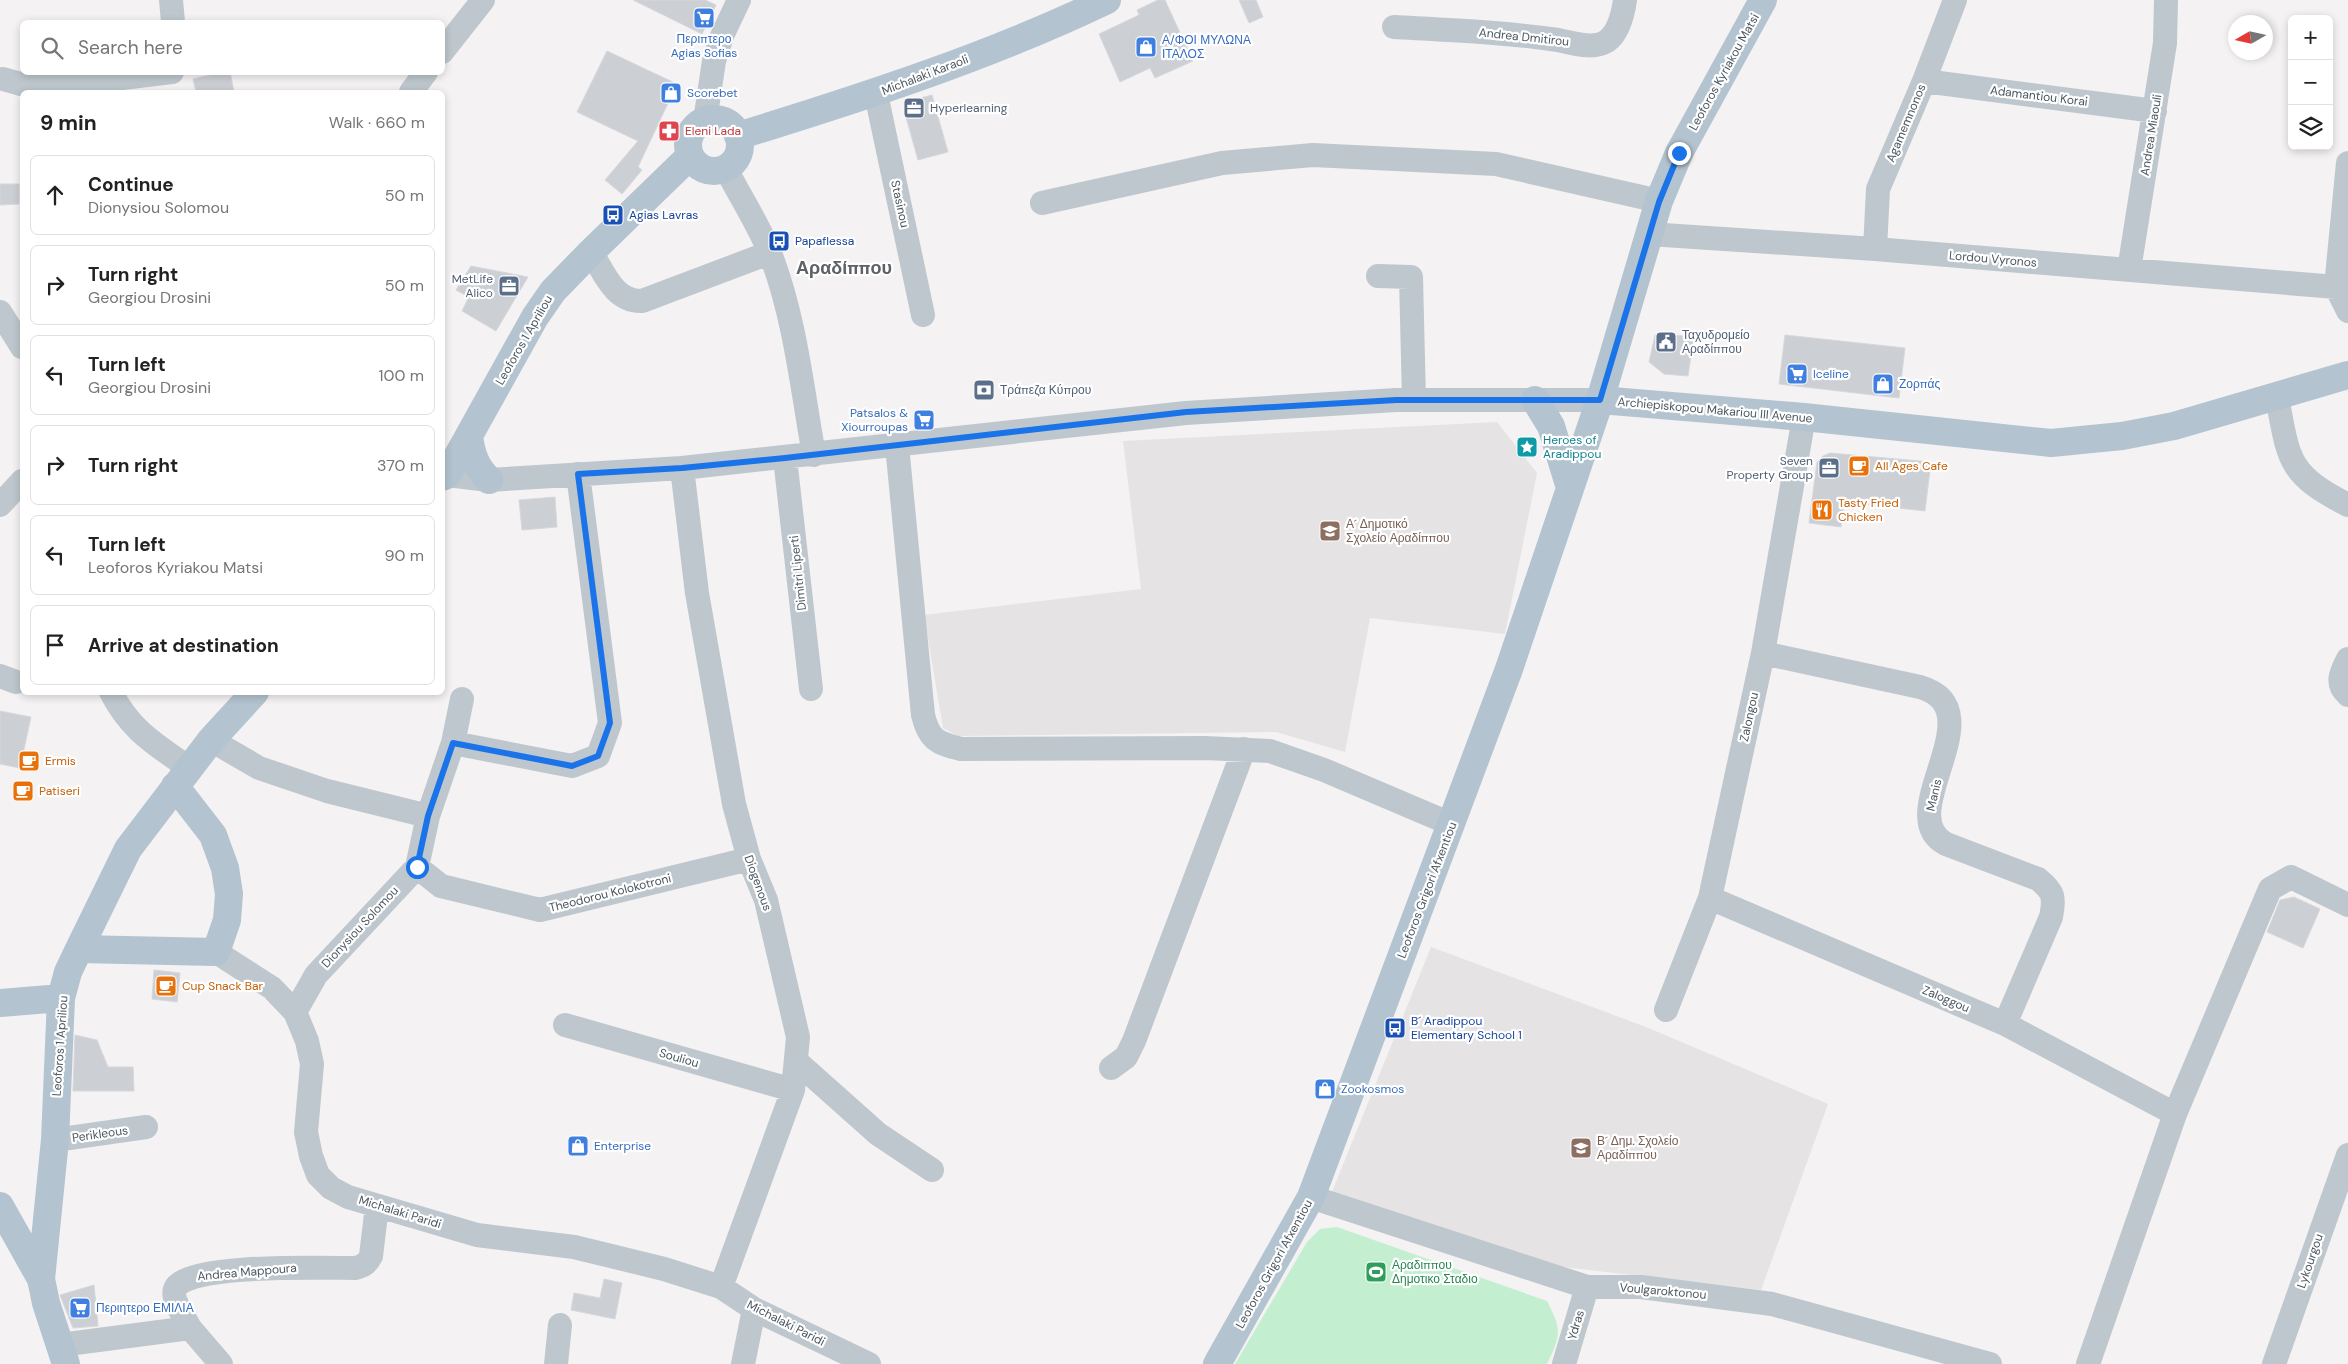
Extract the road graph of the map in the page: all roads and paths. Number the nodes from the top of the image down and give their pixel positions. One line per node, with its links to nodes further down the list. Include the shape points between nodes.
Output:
1 (171, 0): 9 (street)
2 (483, 0): 11 (street)
3 (739, 0): 21 (street, via 714,61)
4 (1107, 0): 19 (main road, Michalaki Karaoli, via 1055,25)
5 (1625, 0): 10 (street, Andrea Dmitirou, via 1621,20 1612,35 1607,41 1590,46 1493,33)
6 (1763, 0): 26 (main road, Leoforos Kyriakou Matsi, via 1679,153)
7 (1955, 0): 16 (street, Agamemnonos)
8 (2166, 0): 20 (street, Andrea Miaouli, via 2165,43)
9 (173, 20)
10 (1394, 27)
11 (445, 48)
12 (147, 75): 15 (street, via 47,87)
13 (177, 75): 17 (street)
14 (424, 75): 18 (street)
15 (3, 79)
16 (1924, 81): 20 (street, Adamantiou Korai); 29 (street, Agamemnonos, via 1878,189)
17 (178, 90)
18 (412, 90)
19 (876, 94): 22 (main road, Michalaki Karaoli); 37 (street, Stasinou)
20 (2155, 111): 32 (street, Andrea Miaouli)
21 (705, 121): 22 (main road, via 721,120); 23 (main road, via 697,125 688,140)
22 (738, 136): 25 (main road, via 737,158)
23 (690, 156): 25 (main road, via 702,168); 30 (main road, Leoforos 1 Apriliou)
24 (2348, 163): 34 (street)
25 (726, 169): 31 (street)
26 (1659, 202): 27 (street, via 1496,164 1313,155 1222,163); 28 (main road, Leoforos Kyriakou Matsi)
27 (1042, 203)
28 (1649, 234): 29 (street, Lordou Vyronos); 43 (main road, Leoforos Kyriakou Matsi)
29 (1875, 249): 32 (street, Lordou Vyronos)
30 (591, 252): 31 (street, via 615,291 633,302 642,302); 45 (main road, Leoforos 1 Apriliou, via 553,291 535,317)
31 (769, 252): 47 (street, via 792,328)
32 (2129, 270): 34 (street, Lordou Vyronos)
33 (1378, 276): 41 (street, via 1410,277)
34 (2336, 287): 35 (street)
35 (2348, 311)
36 (0, 312): 38 (street)
37 (923, 315)
38 (20, 344)
39 (2348, 375): 40 (main road, Archiepiskopou Makariou III Avenue)
40 (2277, 396): 44 (main road, Archiepiskopou Makariou III Avenue, via 2174,426 2051,444); 54 (street, via 2287,451 2292,461 2306,480)
41 (1414, 400): 42 (street, Archiepiskopou Makariou III Avenue); 46 (street, Archiepiskopou Makariou III Avenue, via 1186,412)
42 (1535, 400): 43 (street, Archiepiskopou Makariou III Avenue); 53 (main road, via 1551,426)
43 (1600, 400): 44 (main road, Archiepiskopou Makariou III Avenue); 53 (main road, Leoforos Grigori Afxentiou)
44 (1804, 417): 55 (street, Zalongou)
45 (469, 436): 51 (main road, Leoforos 1 Apriliou); 52 (main road, via 472,456)
46 (897, 445): 47 (street, Archiepiskopou Makariou III Avenue); 64 (street, via 923,715 926,729 934,739 961,748)
47 (814, 455): 48 (street, Archiepiskopou Makariou III Avenue)
48 (785, 458): 49 (street, Archiepiskopou Makariou III Avenue); 57 (street, Dimitri Liperti)
49 (682, 468): 50 (street, Archiepiskopou Makariou III Avenue); 68 (street, Diogenous, via 702,622 734,804)
50 (578, 474): 52 (street, Archiepiskopou Makariou III Avenue); 63 (street, via 610,723 598,756 572,766)
51 (445, 476): 52 (street, Archiepiskopou Makariou III Avenue)
52 (489, 480)
53 (1570, 488): 67 (main road, Leoforos Grigori Afxentiou, via 1510,669)
54 (2348, 505)
55 (1763, 653): 70 (street, Zalongou); 78 (street, Manis, via 1920,687 1943,700 1950,722 1928,816 1935,835 1946,844 2038,879 2050,889 2053,898 2051,917)
56 (2348, 659): 60 (street, via 2339,678 2341,688)
57 (811, 689)
58 (112, 695): 65 (street, via 121,713)
59 (252, 695): 62 (main road, Leoforos 1 Apriliou)
60 (2348, 695)
61 (462, 699): 63 (street)
62 (210, 740): 65 (main road, Leoforos 1 Apriliou); 66 (street, via 259,768 302,783)
63 (453, 743): 66 (street)
64 (1244, 749): 67 (street, via 1270,751 1315,767); 81 (street, via 1134,1041 1126,1057)
65 (182, 777): 72 (main road, Leoforos 1 Apriliou, via 128,850); 73 (main road, via 213,835 225,868 227,920)
66 (428, 816): 69 (street)
67 (1451, 824): 88 (main road, Leoforos Grigori Afxentiou)
68 (749, 860): 69 (street, Theodorou Kolokotroni, via 540,910 441,886); 80 (street, Diogenous, via 766,900 778,949 798,1037)
69 (417, 867): 77 (street, Dionysiou Solomou, via 316,974)
70 (1710, 898): 76 (street, Zalongou); 78 (street, Zaloggou)
71 (2348, 904): 83 (street, via 2292,877 2270,889)
72 (79, 949): 73 (main road); 74 (main road, Leoforos 1 Apriliou)
73 (216, 952): 77 (street, Michalaki Paridi, via 272,988)
74 (61, 998): 75 (main road); 85 (main road, Leoforos 1 Apriliou)
75 (0, 1003)
76 (1666, 1010)
77 (296, 1012): 90 (street, Michalaki Paridi, via 312,1064 306,1132 318,1175 331,1188 348,1197)
78 (2005, 1024): 83 (street, Zaloggou)
79 (565, 1025): 82 (street, Souliou)
80 (796, 1061): 82 (street, Diogenous); 87 (street, via 878,1134)
81 (1111, 1068)
82 (793, 1090): 92 (street, Diogenous)
83 (2175, 1114): 106 (street)
84 (146, 1127): 85 (street, Perikleous)
85 (55, 1140): 91 (main road, Leoforos 1 Apriliou)
86 (2348, 1157): 107 (street, Lykourgou)
87 (932, 1170)
88 (1312, 1197): 93 (street, Voulgaroktonou); 103 (main road, Leoforos Grigori Afxentiou)
89 (0, 1206): 91 (main road)
90 (377, 1206): 92 (street, Michalaki Paridi, via 476,1235 574,1247); 96 (street, Andrea Mappoura, via 371,1256 362,1266 276,1267 202,1274 177,1284 175,1297)
91 (41, 1279): 97 (main road, Leoforos 1 Apriliou)
92 (721, 1287): 94 (street, Michalaki Paridi)
93 (1588, 1287): 98 (street, Voulgaroktonou, via 1641,1287 1772,1304); 104 (street, Ydras)
94 (754, 1309): 101 (street); 102 (street, Michalaki Paridi)
95 (560, 1325): 100 (street)
96 (190, 1328): 97 (street); 99 (street, Andrea Mappoura)
97 (63, 1354)
98 (1964, 1361): 105 (street, Voulgaroktonou)
99 (222, 1364)
100 (556, 1364)
101 (743, 1364)
102 (869, 1364)
103 (1218, 1364)
104 (1564, 1364)
105 (1990, 1364)
106 (2088, 1364)
107 (2274, 1364)

